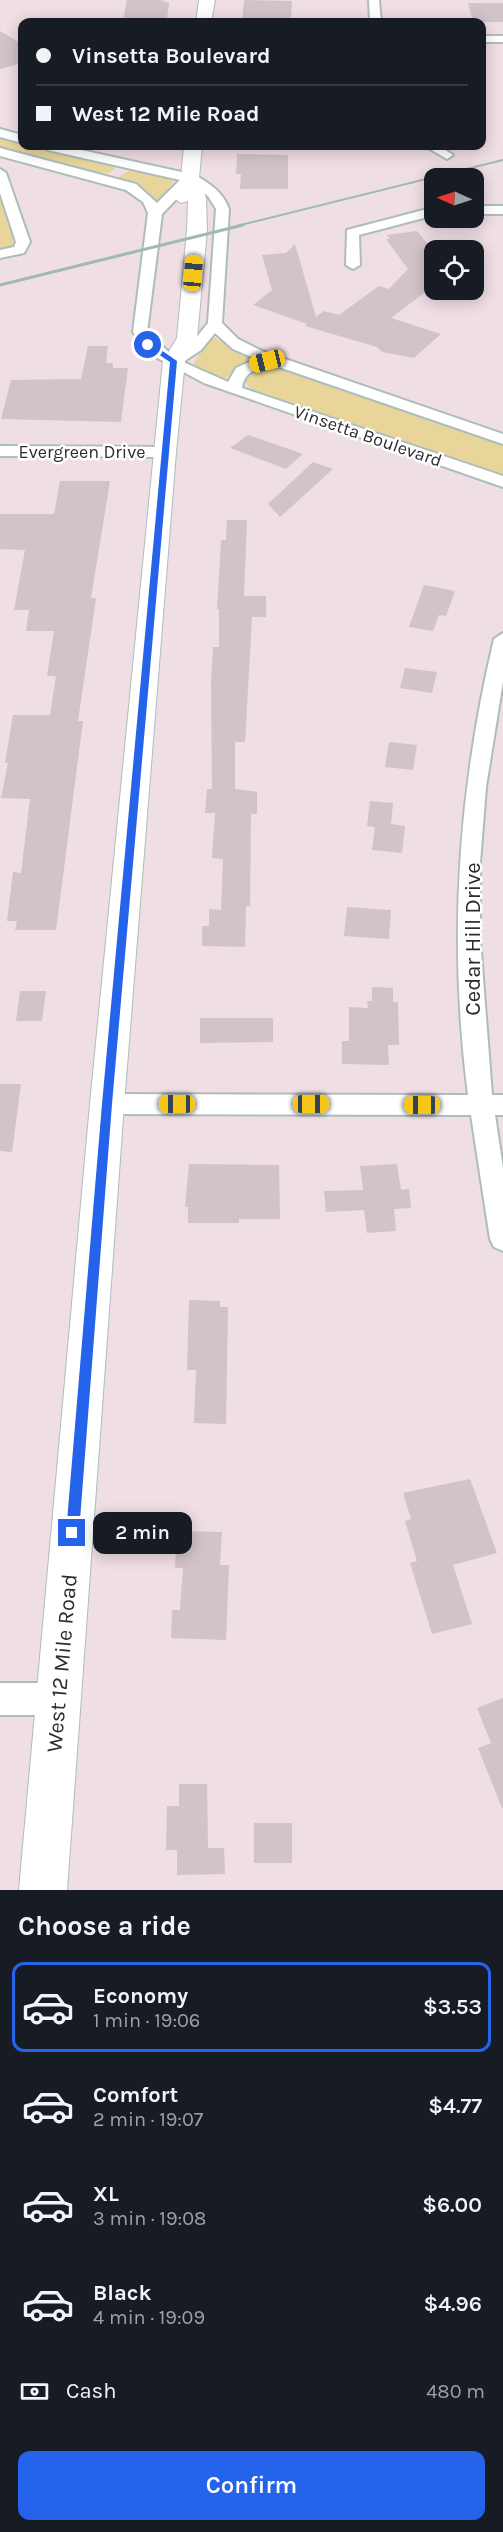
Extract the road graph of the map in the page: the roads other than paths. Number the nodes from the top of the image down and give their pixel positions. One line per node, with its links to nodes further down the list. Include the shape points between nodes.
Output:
1 (207, 0): 3 (main road)
2 (374, 0): 4 (street)
3 (205, 18)
4 (376, 18)
5 (486, 39): 6 (street)
6 (503, 39)
7 (0, 133): 8 (street)
8 (18, 138)
9 (66, 150): 14 (street)
10 (193, 150): 17 (main road, West 12 Mile Road)
11 (438, 150): 13 (street)
12 (0, 152): 16 (street)
13 (447, 155)
14 (119, 162): 16 (street, via 123,167 116,175); 17 (street)
15 (0, 173): 23 (street, via 22,242 19,250)
16 (100, 177): 20 (street, via 138,190)
17 (190, 178): 20 (street); 22 (main road, West 12 Mile Road, via 181,197); 26 (street, via 209,189 223,208); 28 (main road, West 12 Mile Road, via 197,198 197,230 187,338)
18 (484, 210): 19 (street)
19 (503, 210)
20 (155, 213): 28 (street, Vinsetta Boulevard, via 140,332 153,349)
21 (424, 214): 24 (street, via 352,233)
22 (178, 220)
23 (0, 254)
24 (353, 265)
25 (169, 309): 28 (main road, West 12 Mile Road, via 166,344)
26 (216, 323): 27 (street, Vinsetta Boulevard, via 233,343); 28 (street, via 196,347)
27 (274, 360): 29 (street, via 246,367); 30 (street, Vinsetta Boulevard)
28 (174, 361): 29 (street, Vinsetta Boulevard); 32 (main road, West 12 Mile Road)
29 (234, 390): 33 (street, Vinsetta Boulevard)
30 (503, 439)
31 (0, 451): 32 (street, Evergreen Drive)
32 (165, 452): 35 (main road, West 12 Mile Road)
33 (503, 482)
34 (503, 639): 36 (street, Cedar Hill Drive, via 480,752 472,832 470,974 476,1076)
35 (107, 1104): 36 (street); 38 (main road, West 12 Mile Road)
36 (492, 1105): 37 (street, Cedar Hill Drive)
37 (503, 1239)
38 (58, 1699): 39 (street); 40 (main road, West 12 Mile Road)
39 (0, 1700)
40 (43, 1890)

